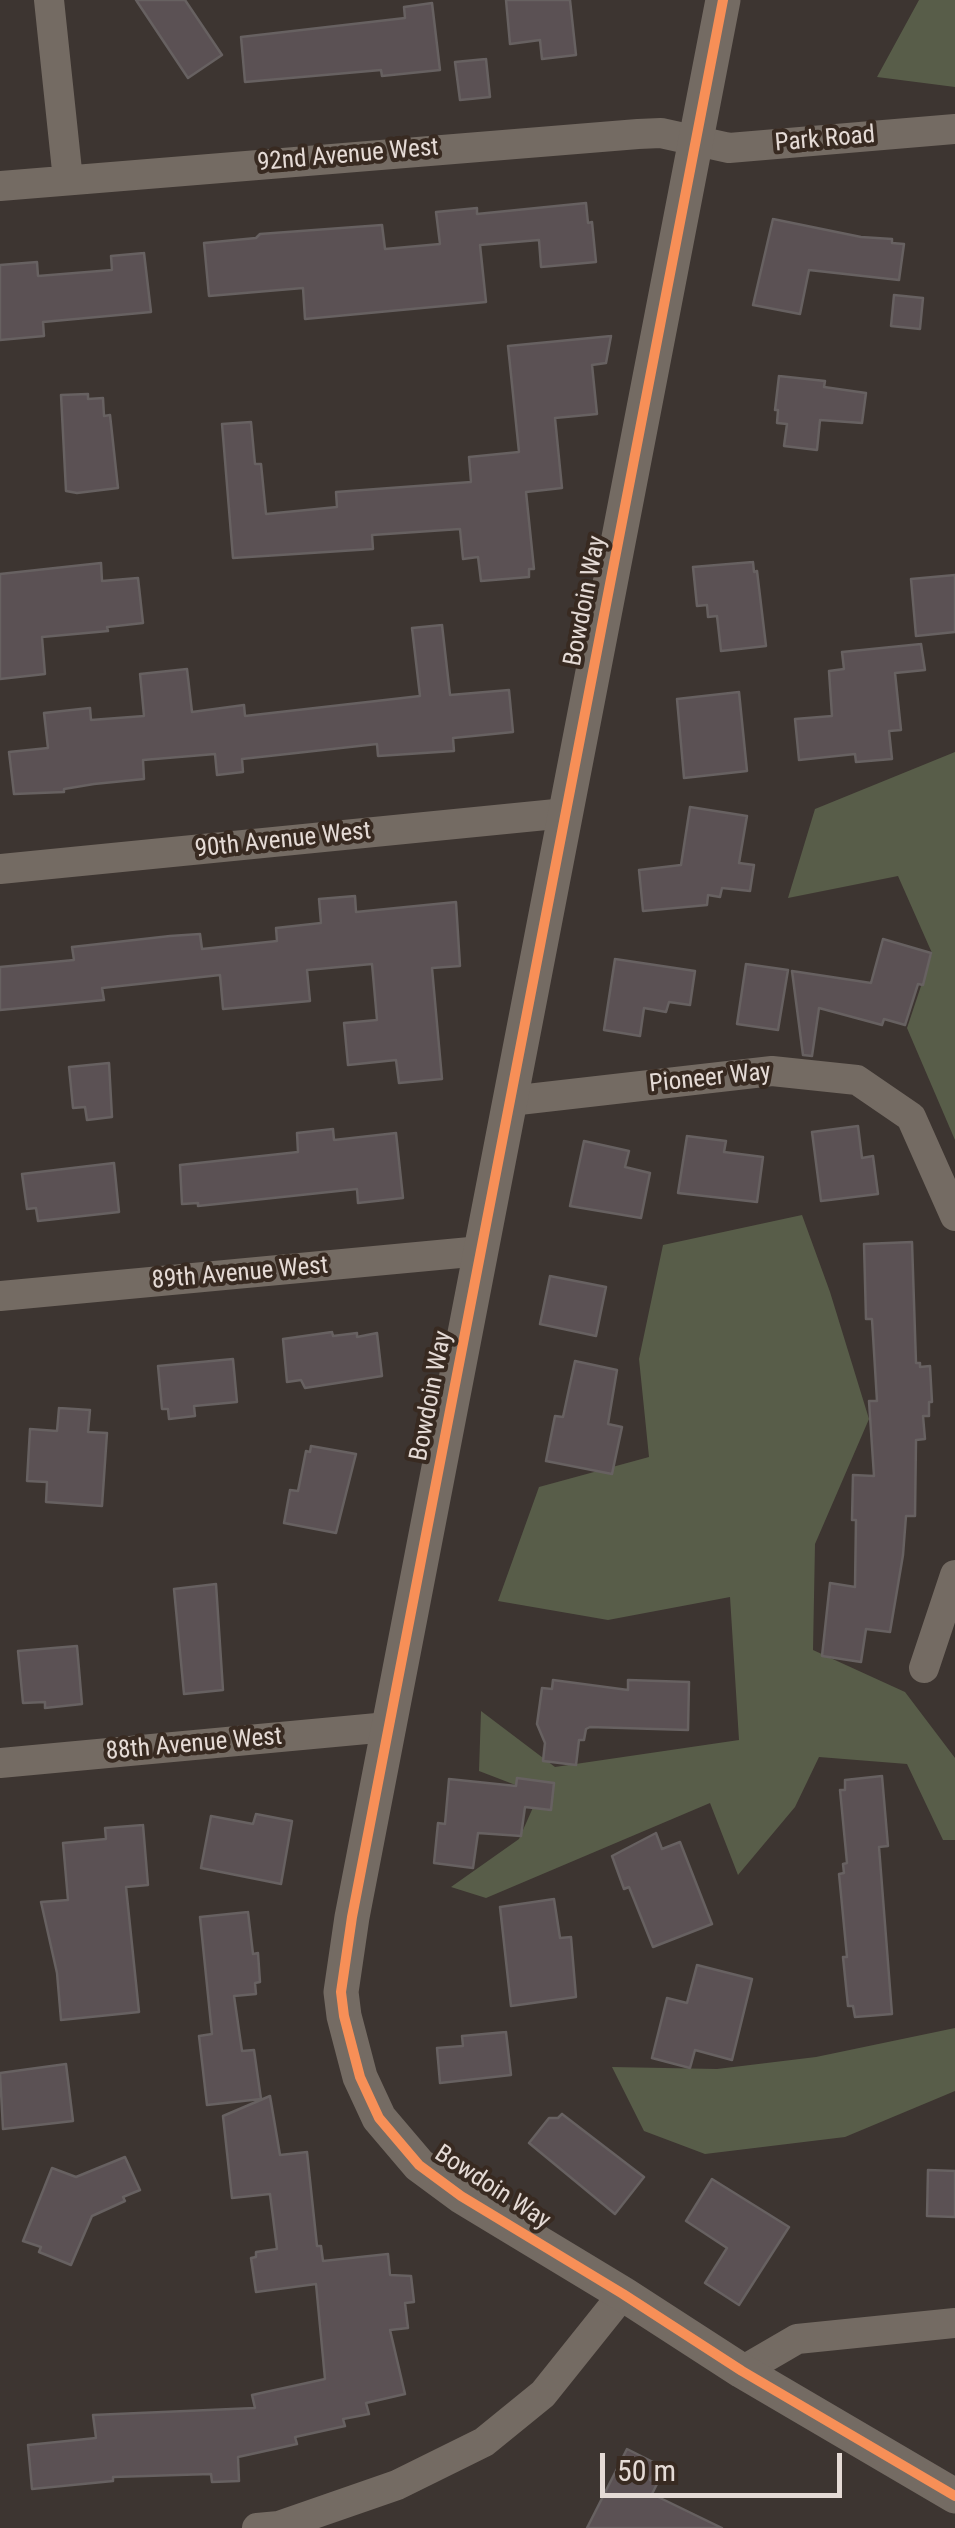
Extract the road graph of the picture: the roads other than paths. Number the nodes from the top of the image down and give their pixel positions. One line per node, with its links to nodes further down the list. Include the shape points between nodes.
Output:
1 (50, 0): 5 (street)
2 (723, 0): 4 (street, Bowdoin Way)
3 (955, 129): 4 (street, Park Road, via 729,148)
4 (696, 141): 5 (street, 92nd Avenue West, via 660,132); 7 (street, Bowdoin Way)
5 (68, 180): 6 (street, 92nd Avenue West)
6 (0, 186)
7 (566, 812): 8 (street, 90th Avenue West); 9 (street, Bowdoin Way)
8 (0, 870)
9 (510, 1101): 10 (street, Pioneer Way, via 772,1071 857,1080 911,1117); 11 (street, Bowdoin Way)
10 (955, 1216)
11 (481, 1252): 12 (street, 89th Avenue West); 15 (street, Bowdoin Way)
12 (0, 1296)
13 (955, 1575): 14 (street)
14 (924, 1668)
15 (388, 1727): 16 (street, 88th Avenue West); 17 (street, Bowdoin Way, via 345,1954 342,1992 360,2077 379,2118 419,2165)
16 (0, 1763)
17 (624, 2294): 19 (street, Bowdoin Way); 21 (street, via 543,2394 484,2442 396,2486)
18 (955, 2323): 19 (street, via 797,2339)
19 (742, 2372): 20 (street, Bowdoin Way)
20 (955, 2496)
21 (257, 2528)

